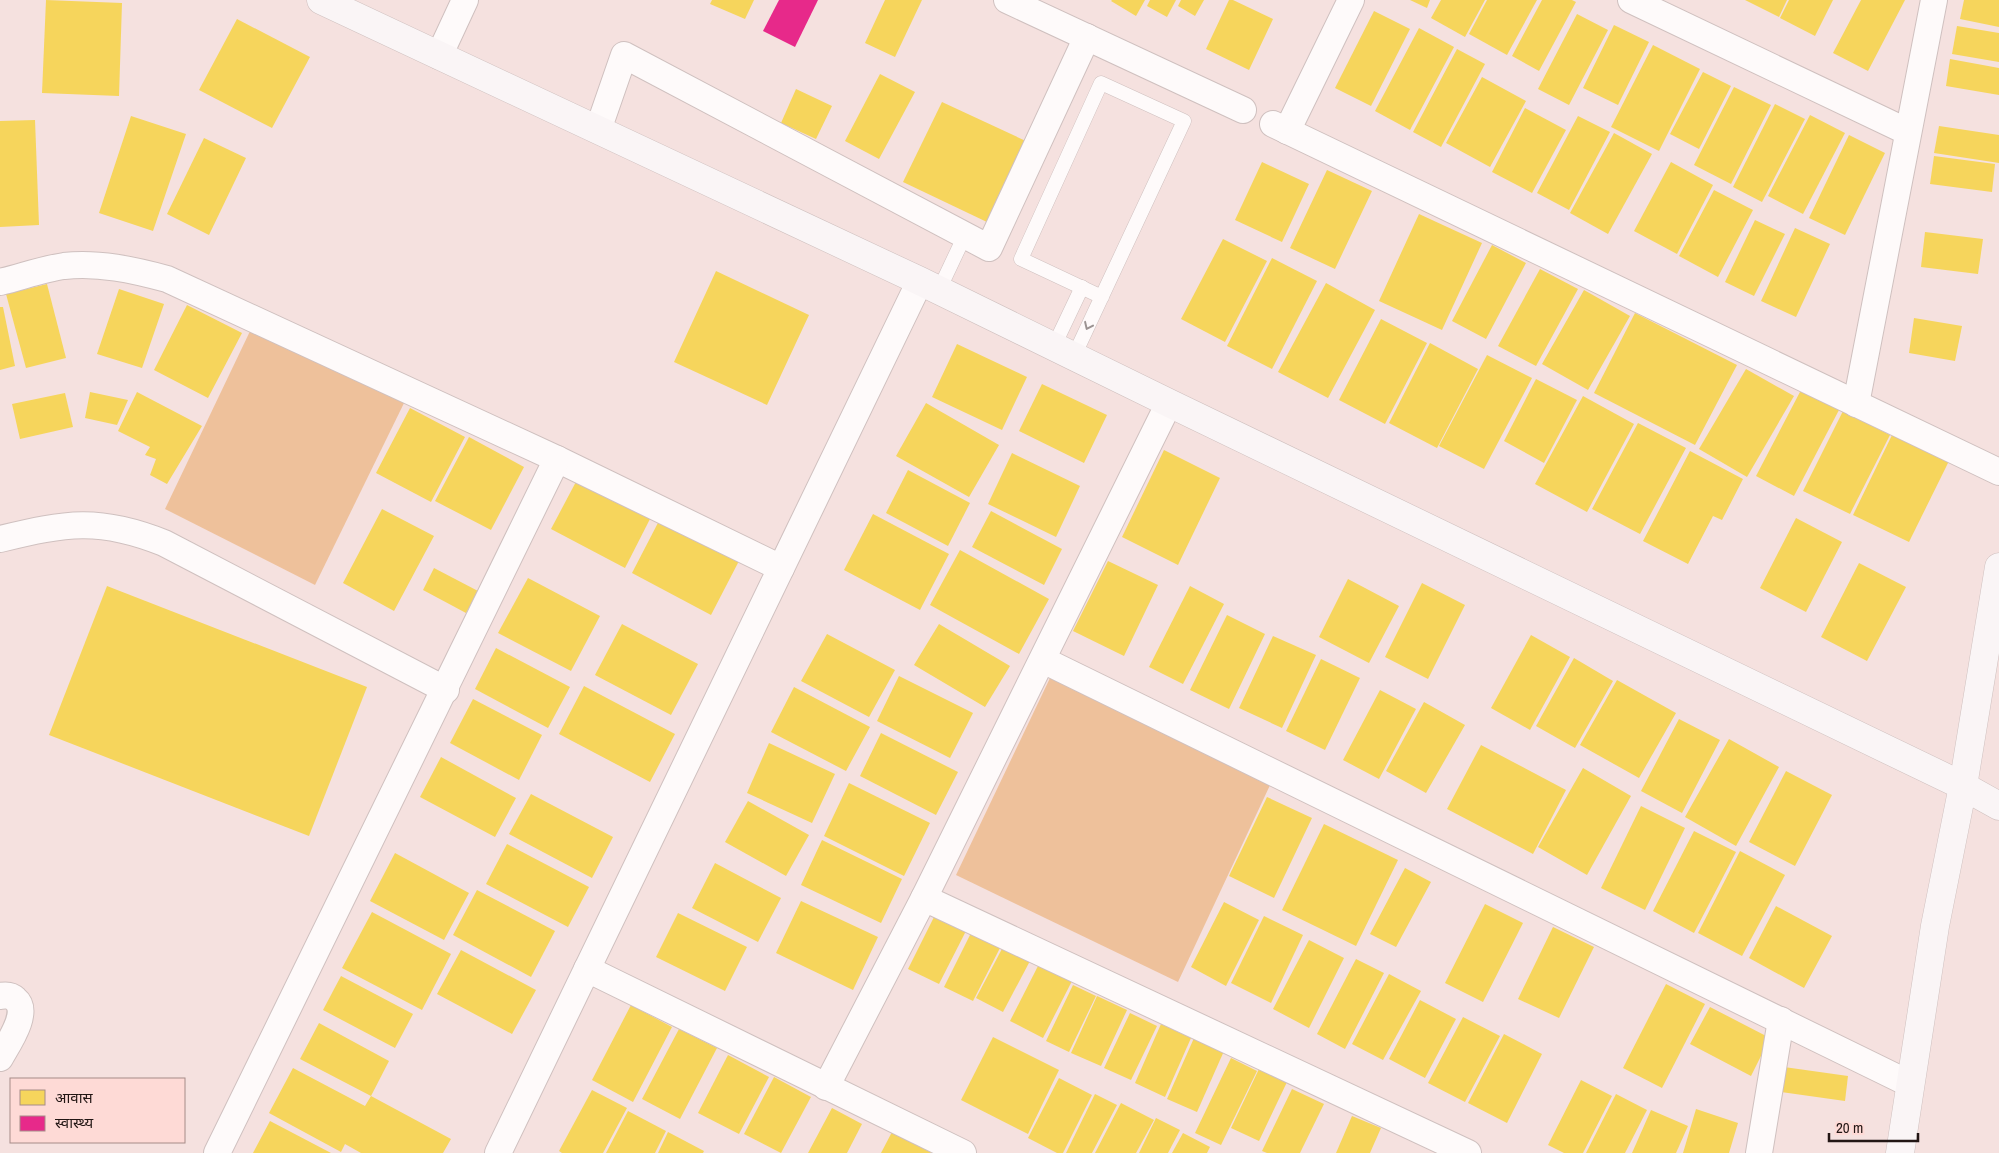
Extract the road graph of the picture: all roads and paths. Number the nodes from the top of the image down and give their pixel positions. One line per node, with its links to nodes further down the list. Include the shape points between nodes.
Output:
1 (321, 0): 8 (street)
2 (465, 0): 8 (street)
3 (1007, 0): 7 (street)
4 (1351, 0): 19 (street, via 1280,128)
5 (1632, 0): 11 (street)
6 (1934, 0): 11 (street)
7 (1086, 37): 9 (street); 12 (street, via 990,248)
8 (439, 56): 10 (street)
9 (1243, 110)
10 (598, 130): 12 (street, via 624,55); 14 (street)
11 (1908, 132): 19 (street)
12 (965, 235): 14 (lane)
13 (0, 282): 20 (street, via 64,266 134,270 167,279)
14 (929, 285): 17 (street); 24 (street)
15 (1082, 288): 16 (lane); 16 (lane, via 1020,259 1102,83 1184,121); 17 (lane)
16 (1102, 297): 17 (lane, one-way to 17)
17 (1064, 351): 18 (street)
18 (1169, 403): 25 (street); 27 (street)
19 (1856, 404): 21 (street)
20 (557, 459): 24 (street); 26 (street)
21 (1999, 472)
22 (0, 539): 26 (street, via 49,527 82,524 138,533)
23 (1999, 567): 27 (street)
24 (781, 568): 30 (street)
25 (1043, 660): 29 (street); 32 (street)
26 (446, 690): 36 (street)
27 (1963, 786): 28 (street); 34 (street, via 1935,926)
28 (1999, 806)
29 (924, 898): 35 (street); 39 (street)
30 (587, 969): 35 (street); 37 (street)
31 (0, 996): 33 (street, via 5,994 15,998 21,1014)
32 (1781, 1020): 34 (street); 40 (street)
33 (0, 1058)
34 (1910, 1084): 41 (street)
35 (826, 1087): 38 (street)
36 (217, 1153)
37 (498, 1153)
38 (962, 1153)
39 (1468, 1153)
40 (1759, 1153)
41 (1900, 1153)

